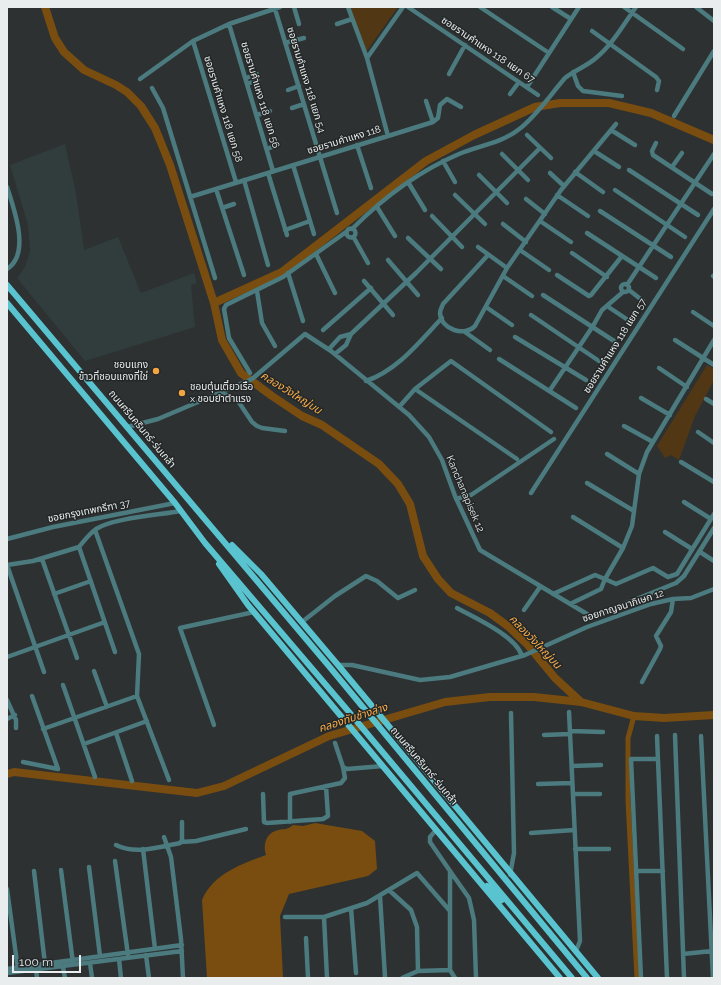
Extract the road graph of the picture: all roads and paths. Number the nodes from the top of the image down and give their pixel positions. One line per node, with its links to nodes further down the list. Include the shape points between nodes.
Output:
1 (280, 7): 12 (street)
2 (294, 7): 18 (street)
3 (348, 7): 14 (street, ซอยรามคำแหง 118)
4 (403, 7): 29 (street)
5 (408, 7): 25 (street, ซอยรามคำแหง 118 แยก 67)
6 (480, 7): 28 (street)
7 (552, 7): 15 (street)
8 (579, 7): 15 (street)
9 (624, 7): 13 (street)
10 (636, 7): 13 (street)
11 (696, 7): 16 (street)
12 (275, 9): 17 (street); 23 (street, ซอยรามคำแหง 118 แยก 54)
13 (632, 12): 24 (street); 26 (street)
14 (352, 19): 19 (street); 29 (street, ซอยรามคำแหง 118)
15 (571, 19): 28 (street)
16 (714, 21)
17 (230, 24): 22 (street); 33 (street, ซอยรามคำแหง 118 แยก 56)
18 (298, 24)
19 (337, 24)
20 (592, 31): 24 (street)
21 (304, 38): 23 (street)
22 (193, 41): 34 (street); 83 (street, ซอยรามคำแหง 118 แยก 58)
23 (285, 43): 38 (street, ซอยรามคำแหง 118 แยก 54)
24 (610, 43): 30 (street, via 598,57); 42 (street, via 658,79)
25 (465, 45): 32 (street); 36 (street, ซอยรามคำแหง 118 แยก 67)
26 (683, 49)
27 (714, 51): 52 (street)
28 (549, 53): 39 (street)
29 (367, 58): 57 (street, ซอยรามคำแหง 118)
30 (573, 72): 45 (street, via 578,86 583,91); 70 (street, via 523,126 507,137)
31 (257, 74): 33 (street)
32 (449, 74)
33 (246, 78): 37 (street, ซอยรามคำแหง 118 แยก 56)
34 (140, 79)
35 (258, 80): 37 (street)
36 (519, 82): 39 (street, ซอยรามคำแหง 118 แยก 67); 43 (street)
37 (247, 84): 51 (street, ซอยรามคำแหง 118 แยก 56)
38 (299, 86): 41 (street); 47 (street, ซอยรามคำแหง 118 แยก 54)
39 (527, 87): 44 (street, ซอยรามคำแหง 118 แยก 67)
40 (152, 88): 97 (street, via 163,108)
41 (288, 90)
42 (657, 90)
43 (510, 94)
44 (538, 95)
45 (622, 96)
46 (426, 101): 53 (street)
47 (304, 104): 49 (street); 67 (street, ซอยรามคำแหง 118 แยก 54)
48 (461, 107): 53 (street, via 447,99 440,105 438,118)
49 (292, 108)
50 (270, 111): 51 (street)
51 (257, 115): 62 (street, ซอยรามคำแหง 118 แยก 56)
52 (674, 116)
53 (433, 122): 57 (street)
54 (616, 124): 55 (street)
55 (611, 130): 61 (street); 64 (street)
56 (528, 135): 63 (street)
57 (388, 136): 60 (street, ซอยรามคำแหง 118)
58 (656, 142): 73 (street, via 652,154)
59 (277, 145): 62 (street)
60 (357, 145): 67 (street, ซอยรามคำแหง 118); 89 (street)
61 (634, 145)
62 (267, 148): 76 (street, ซอยรามคำแหง 118 แยก 56)
63 (540, 148): 68 (street); 74 (street)
64 (594, 150): 72 (street); 77 (street)
65 (682, 153): 73 (street)
66 (502, 154): 74 (street)
67 (320, 156): 71 (street, ซอยรามคำแหง 118); 107 (street, ซอยรามคำแหง 118 แยก 54)
68 (551, 158)
69 (712, 159): 86 (street)
70 (443, 161): 84 (street); 85 (street)
71 (293, 165): 76 (street, ซอยรามคำแหง 118); 113 (street)
72 (619, 167)
73 (672, 167): 86 (street)
74 (518, 170): 82 (street); 92 (street)
75 (629, 170): 101 (street)
76 (273, 171): 78 (street, ซอยรามคำแหง 118)
77 (575, 172): 87 (street); 93 (street)
78 (268, 173): 81 (street, ซอยรามคำแหง 118); 113 (street, via 286,232)
79 (550, 173): 87 (street)
80 (479, 175): 92 (street)
81 (244, 180): 83 (street, ซอยรามคำแหง 118); 141 (street)
82 (528, 180)
83 (236, 182): 88 (street, ซอยรามคำแหง 118)
84 (408, 182): 102 (street); 105 (street)
85 (455, 182)
86 (695, 182): 94 (street); 101 (street)
87 (564, 186): 96 (street)
88 (216, 188): 97 (street, ซอยรามคำแหง 118); 103 (street)
89 (371, 188)
90 (7, 190): 144 (street, via 17,226 20,250)
91 (615, 190): 117 (street)
92 (496, 192): 99 (street); 108 (street)
93 (603, 192)
94 (712, 194)
95 (455, 195): 108 (street)
96 (557, 195): 109 (street); 112 (street)
97 (190, 197): 152 (street)
98 (526, 199): 109 (street)
99 (507, 203)
100 (234, 204): 103 (street)
101 (682, 204): 110 (street); 117 (street)
102 (377, 207): 118 (street); 122 (street)
103 (222, 208): 148 (street)
104 (714, 209): 225 (street, ซอยรามคำแหง 118 แยก 57)
105 (425, 210)
106 (600, 211): 129 (street)
107 (337, 213)
108 (475, 214): 115 (street); 123 (street)
109 (545, 214): 114 (street)
110 (698, 215)
111 (432, 216): 123 (street)
112 (588, 216)
113 (310, 221): 121 (street)
114 (540, 221): 127 (street); 128 (street)
115 (485, 224)
116 (503, 224): 127 (street)
117 (668, 225): 124 (street); 129 (street)
118 (352, 229): 119 (street); 125 (street, via 355,231)
119 (346, 232): 125 (street, via 350,238); 134 (street)
120 (587, 233): 136 (street)
121 (314, 234)
122 (395, 236)
123 (452, 237): 130 (street); 138 (street)
124 (685, 237)
125 (354, 238): 140 (street)
126 (408, 238): 138 (street)
127 (526, 242): 132 (street)
128 (571, 242)
129 (654, 246): 137 (street); 143 (street)
130 (462, 247)
131 (478, 247): 135 (street)
132 (520, 250): 142 (street); 146 (street)
133 (572, 253): 151 (street)
134 (316, 254): 147 (street); 162 (street)
135 (488, 255): 142 (street); 174 (street, via 443,304 440,314)
136 (622, 256): 143 (street); 151 (street)
137 (670, 257)
138 (430, 259): 145 (street); 155 (street)
139 (388, 260): 155 (street)
140 (368, 263)
141 (268, 265)
142 (507, 268): 150 (street)
143 (640, 268): 153 (street); 157 (street)
144 (7, 269)
145 (441, 269)
146 (549, 270)
147 (288, 273): 160 (street); 176 (street)
148 (244, 275)
149 (557, 275): 151 (street, via 588,296 594,294)
150 (503, 276): 165 (street); 170 (street)
151 (607, 277)
152 (215, 278)
153 (656, 278)
154 (364, 280): 158 (street)
155 (407, 282): 163 (street); 168 (street)
156 (7, 285): 212 (main road, ถนนศรีนครินทร์-ร่มเกล้า)
157 (627, 285): 159 (street); 161 (street, via 622,285)
158 (370, 288): 168 (street); 180 (street)
159 (629, 290): 161 (street); 166 (street)
160 (257, 291): 187 (street, via 262,323); 198 (street, via 228,304 224,309 229,338)
161 (623, 292): 169 (street)
162 (335, 293)
163 (418, 295)
164 (543, 295): 178 (street)
165 (532, 296)
166 (643, 302)
167 (7, 303): 228 (main road)
168 (383, 304): 172 (street); 182 (street)
169 (607, 306): 175 (street); 178 (street)
170 (486, 307): 177 (street); 181 (street, via 475,326)
171 (693, 312): 179 (street)
172 (393, 315)
173 (531, 315): 188 (street)
174 (442, 318): 181 (street, via 453,330); 200 (street, via 408,354 379,376)
175 (628, 320)
176 (303, 321)
177 (512, 325)
178 (593, 326): 184 (street); 188 (street)
179 (714, 326)
180 (323, 330)
181 (465, 332): 190 (street)
182 (351, 334): 189 (street, via 340,337); 191 (street, via 346,345)
183 (515, 337): 196 (street)
184 (614, 340)
185 (675, 340): 192 (street)
186 (714, 340): 192 (street)
187 (275, 346)
188 (579, 348): 194 (street); 196 (street)
189 (329, 349): 191 (street, Kanchanapisek 12); 204 (street, Kanchanapisek 12, via 305,334 252,378)
190 (490, 350)
191 (335, 354): 200 (street, Kanchanapisek 12)
192 (704, 358): 195 (street); 201 (street)
193 (499, 359): 203 (street)
194 (599, 361)
195 (714, 365)
196 (566, 367): 199 (street); 203 (street)
197 (658, 368): 201 (street)
198 (250, 373)
199 (586, 380)
200 (366, 381): 208 (street, Kanchanapisek 12)
201 (687, 387): 210 (street)
202 (415, 389): 208 (street); 214 (street, via 451,360); 220 (street)
203 (550, 390): 209 (street)
204 (222, 392): 212 (street, via 158,419); 213 (street, via 238,401 257,426)
205 (641, 398): 210 (street)
206 (706, 399): 207 (street)
207 (714, 404)
208 (399, 407): 226 (street, Kanchanapisek 12, via 429,437 442,460)
209 (576, 408)
210 (670, 415): 217 (street)
211 (624, 426): 217 (street)
212 (127, 427): 236 (main road, ถนนศรีนครินทร์-ร่มเกล้า)
213 (285, 431)
214 (551, 432)
215 (698, 432): 218 (street)
216 (554, 439): 226 (street, via 471,495)
217 (653, 442): 222 (street)
218 (714, 443)
219 (607, 454): 222 (street)
220 (518, 459)
221 (681, 462): 223 (street)
222 (639, 474): 230 (street)
223 (714, 482)
224 (587, 483): 230 (street)
225 (531, 493)
226 (456, 499): 249 (street, Kanchanapisek 12, via 480,550)
227 (684, 502): 233 (street)
228 (175, 503): 229 (main road); 238 (street, ซอยกรุงเทพกรีฑา 37, via 53,527)
229 (181, 511): 235 (street, via 126,520); 239 (main road)
230 (634, 511): 241 (street, via 632,526)
231 (714, 514): 233 (street)
232 (573, 517): 241 (street)
233 (711, 519): 242 (street)
234 (714, 528): 243 (street, Kanchanapisek 12)
235 (95, 530): 240 (street); 273 (street, via 139,654)
236 (215, 530): 260 (main road, ถนนศรีนครินทร์-ร่มเกล้า, via 261,574); 336 (main road, ถนนศรีนครินทร์-ร่มเกล้า)
237 (665, 532): 242 (street)
238 (7, 539)
239 (205, 543): 258 (main road); 339 (main road)
240 (79, 547): 244 (street); 248 (street)
241 (623, 548): 247 (street)
242 (692, 549): 247 (street, via 677,574 668,577 653,568 616,584)
243 (700, 552): 245 (street); 255 (street, Kanchanapisek 12, via 684,576 676,583 592,617)
244 (42, 559): 246 (street); 252 (street)
245 (714, 561)
246 (7, 565): 262 (street)
247 (605, 578): 253 (street, via 595,575); 255 (street, via 601,589)
248 (91, 581): 252 (street); 259 (street)
249 (540, 587): 253 (street, Kanchanapisek 12); 257 (street)
250 (714, 589): 254 (street, ซอยกาญจนาภิเษก 12, via 691,598)
251 (415, 590): 260 (street, via 398,598 377,581 366,576)
252 (54, 594): 261 (street)
253 (553, 594): 255 (street, Kanchanapisek 12)
254 (673, 599): 264 (street, ซอยกาญจนาภิเษก 12, via 651,604 587,627); 270 (street, via 671,612 656,636 660,649)
255 (570, 604)
256 (457, 608): 264 (street, via 487,623 513,643)
257 (524, 610)
258 (254, 612): 282 (street, via 180,628); 297 (main road)
259 (105, 622): 261 (street); 263 (street)
260 (302, 622): 267 (main road, ถนนศรีนครินทร์-ร่มเกล้า)
261 (69, 635): 262 (street); 266 (street)
262 (34, 647): 265 (street); 269 (street)
263 (116, 652)
264 (524, 656): 267 (street, ซอยกาญจนาภิเษก 12, via 450,677 427,680 352,665)
265 (7, 657)
266 (77, 658)
267 (338, 665): 330 (main road, ถนนศรีนครินทร์-ร่มเกล้า)
268 (94, 671): 275 (street)
269 (44, 672)
270 (642, 682)
271 (63, 685): 279 (street)
272 (32, 696): 284 (street)
273 (137, 696): 275 (street); 281 (street)
274 (7, 701): 278 (street)
275 (107, 707): 279 (street)
276 (570, 712): 287 (street)
277 (511, 714): 330 (street, via 514,853)
278 (15, 715): 280 (street); 283 (street)
279 (75, 718): 284 (street); 293 (street)
280 (7, 719)
281 (147, 721): 286 (street); 301 (street)
282 (214, 725)
283 (16, 728)
284 (43, 729): 295 (street, via 58,769)
285 (603, 732): 287 (street)
286 (116, 733): 293 (street); 302 (street)
287 (570, 733): 288 (street); 298 (street)
288 (544, 735)
289 (675, 735): 346 (street)
290 (657, 736): 294 (street)
291 (701, 736): 345 (street)
292 (335, 743): 299 (street)
293 (84, 744): 300 (street)
294 (658, 759): 328 (street, via 631,759); 329 (street)
295 (23, 762)
296 (601, 765): 298 (street)
297 (383, 766): 299 (street, via 347,769); 312 (main road)
298 (572, 766): 303 (street)
299 (343, 767): 305 (street, via 344,781)
300 (95, 777)
301 (169, 780)
302 (132, 781)
303 (572, 783): 304 (street); 307 (street)
304 (538, 784)
305 (326, 786): 310 (street, via 290,794); 310 (street, via 327,818)
306 (263, 794): 310 (street, via 264,822)
307 (573, 794): 308 (street); 313 (street)
308 (600, 794)
309 (182, 822): 316 (street)
310 (290, 822)
311 (246, 829): 316 (street)
312 (436, 830): 324 (main road); 327 (street, via 430,836 430,842)
313 (574, 830): 314 (street); 319 (street)
314 (531, 833)
315 (164, 837): 318 (street)
316 (181, 842): 318 (street)
317 (116, 844): 321 (street, via 128,849)
318 (167, 845): 321 (street); 341 (street, via 171,857)
319 (575, 849): 320 (street); 344 (street, via 580,941)
320 (609, 849)
321 (143, 850): 342 (street)
322 (115, 861): 347 (street)
323 (89, 867): 349 (street)
324 (467, 867): 339 (main road); 374 (main road)
325 (61, 870): 351 (street)
326 (34, 871): 353 (street)
327 (450, 871): 335 (street); 373 (street, via 469,898 474,920)
328 (636, 871): 329 (street); 378 (street)
329 (662, 871): 379 (street)
330 (511, 875): 336 (main road); 344 (main road)
331 (7, 890): 357 (street)
332 (390, 891): 333 (street); 335 (street, via 417,873); 359 (street, via 411,910 417,927)
333 (380, 896): 334 (street); 362 (street)
334 (351, 908): 338 (street); 361 (street)
335 (450, 911): 358 (street)
336 (536, 916): 376 (main road, ถนนศรีนครินทร์-ร่มเกล้า)
337 (285, 917): 338 (street)
338 (324, 917): 370 (street)
339 (522, 919): 375 (main road)
340 (306, 938): 369 (street)
341 (182, 945): 342 (street); 343 (street)
342 (155, 949): 347 (street)
343 (182, 951): 348 (street); 368 (street)
344 (576, 951): 377 (main road)
345 (712, 951): 346 (street); 381 (street)
346 (683, 954): 380 (street)
347 (128, 955): 348 (street); 349 (street); 350 (street)
348 (146, 955): 367 (street)
349 (100, 956): 351 (street)
350 (118, 959): 352 (street); 366 (street)
351 (73, 963): 352 (street); 353 (street); 354 (street)
352 (90, 963): 365 (street)
353 (45, 964): 357 (street)
354 (63, 966): 356 (street); 364 (street)
355 (7, 969): 357 (street)
356 (36, 969): 357 (street); 363 (street)
357 (18, 970): 360 (street)
358 (450, 970): 359 (street); 372 (street)
359 (418, 971): 371 (street)
360 (7, 973)
361 (356, 973)
362 (385, 977)
363 (37, 978)
364 (65, 978)
365 (92, 978)
366 (121, 978)
367 (149, 978)
368 (183, 978)
369 (308, 978)
370 (327, 978)
371 (402, 978)
372 (455, 978)
373 (476, 978)
374 (560, 978)
375 (572, 978)
376 (587, 978)
377 (598, 978)
378 (642, 978)
379 (667, 978)
380 (684, 978)
381 (714, 978)

